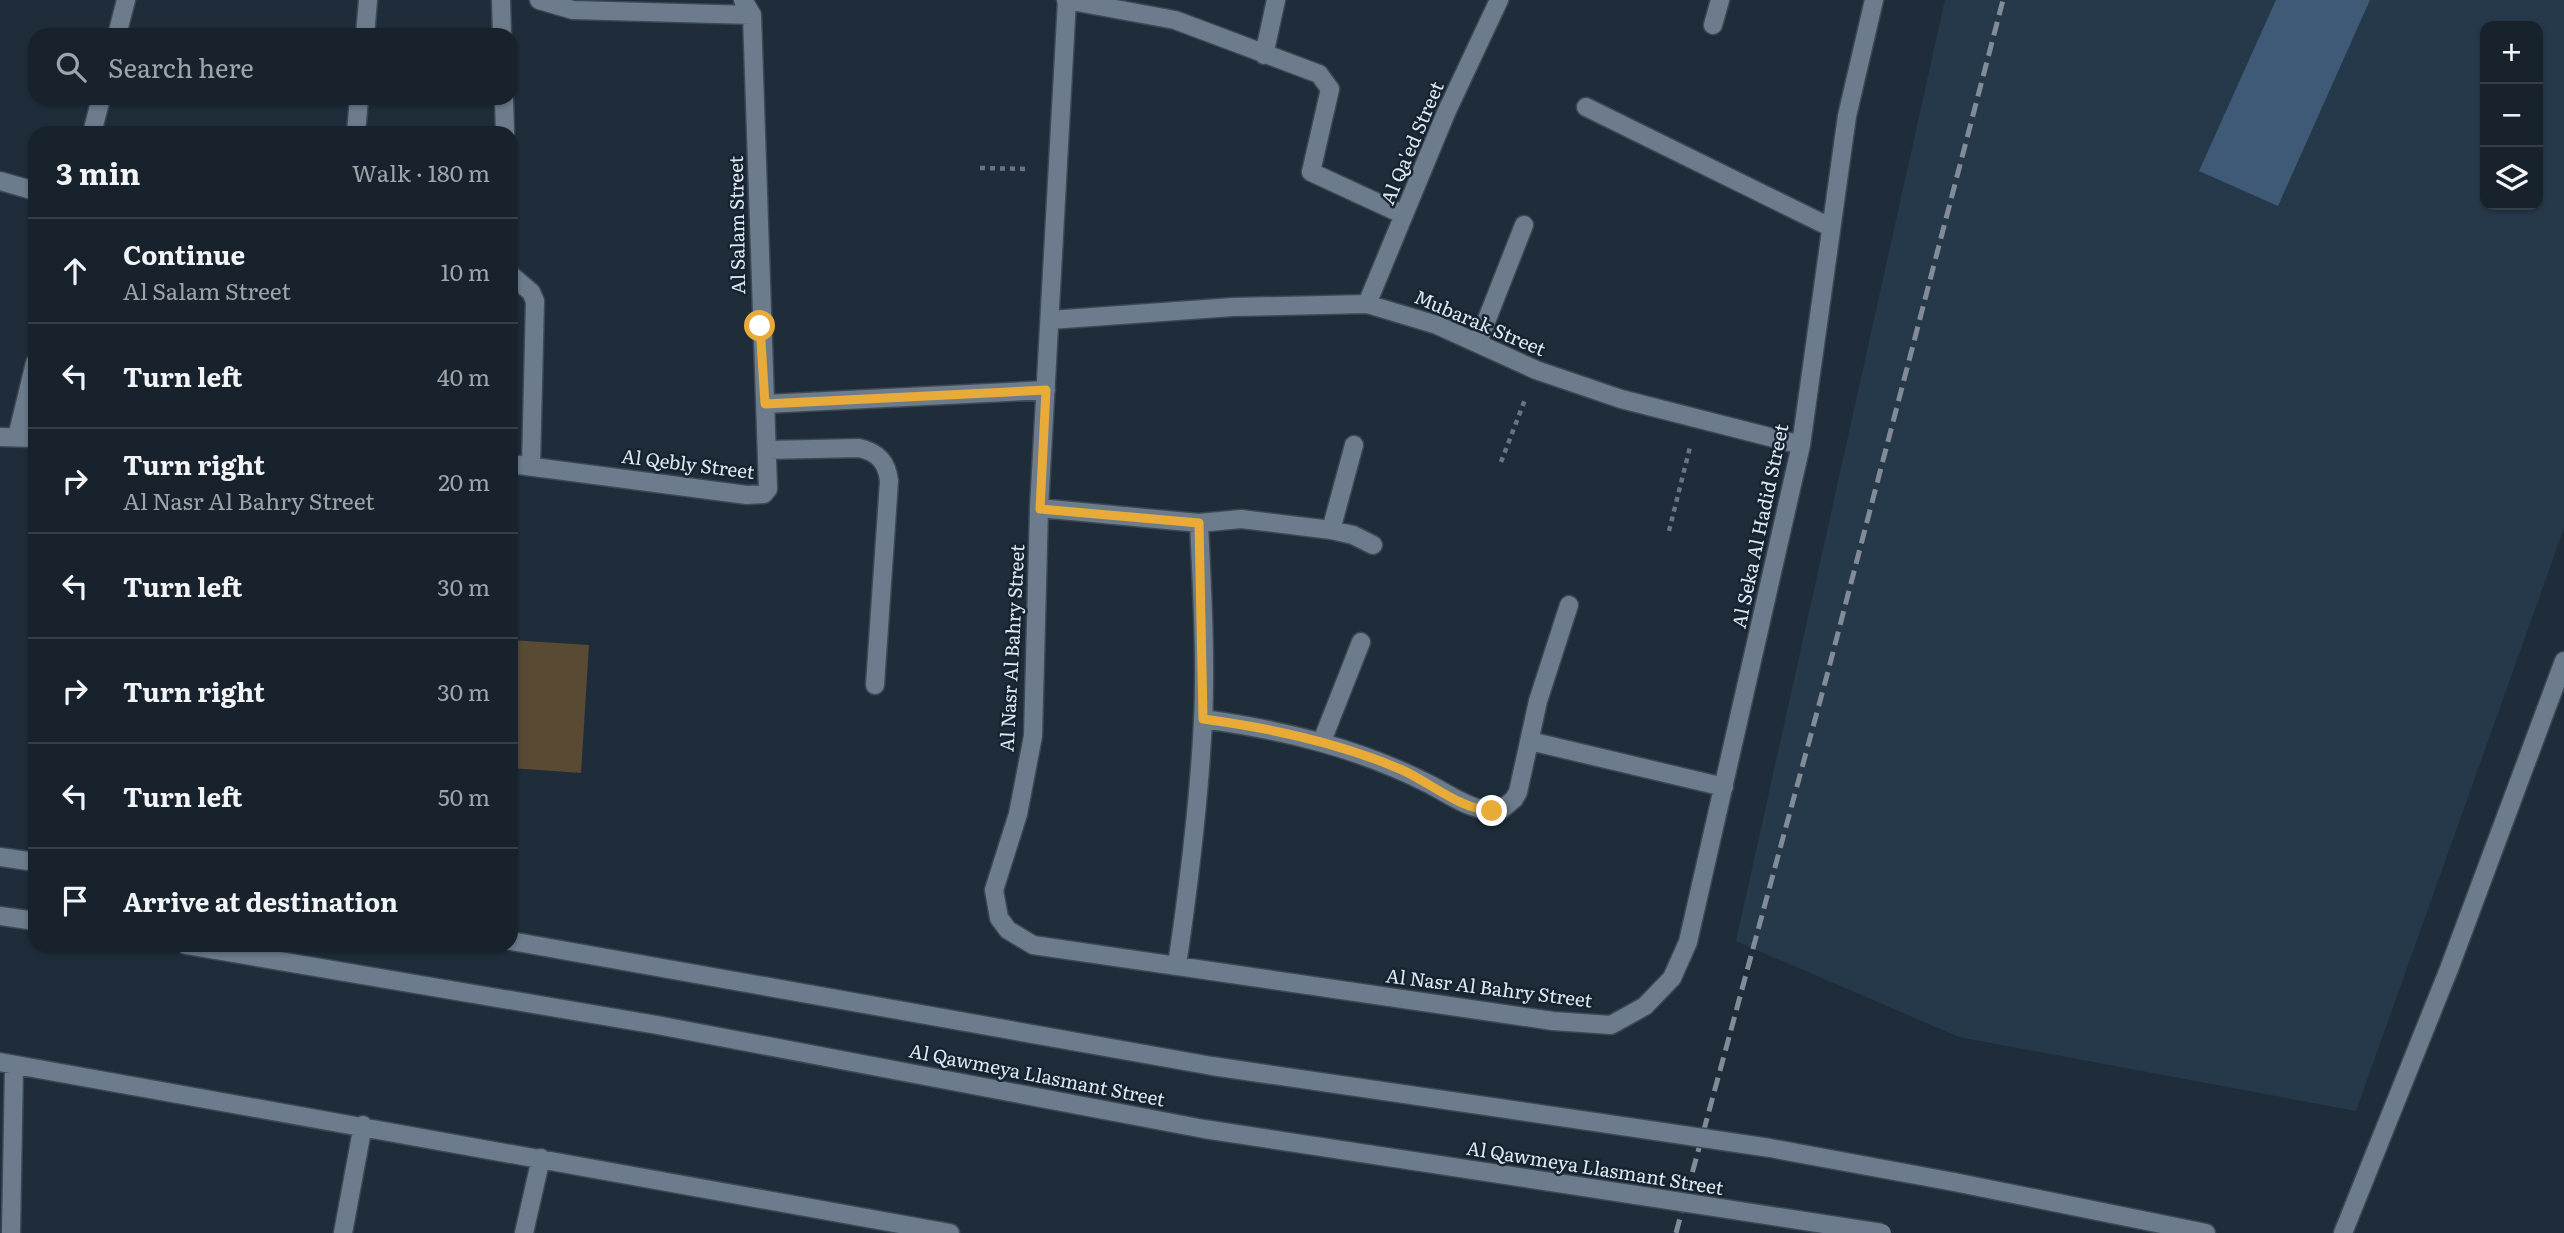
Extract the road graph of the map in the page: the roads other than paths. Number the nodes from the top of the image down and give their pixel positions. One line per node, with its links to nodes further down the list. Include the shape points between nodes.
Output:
1 (126, 0): 12 (street)
2 (368, 0): 13 (street)
3 (501, 0): 14 (street)
4 (539, 0): 10 (street, via 573,10)
5 (1066, 0): 15 (street, via 1175,20); 30 (street, Al Nasr Al Bahry Street)
6 (1276, 0): 15 (street)
7 (1499, 0): 25 (street, Al Qa'ed Street)
8 (1720, 0): 11 (street)
9 (1874, 0): 27 (street, Al Seka Al Hadid Street, via 1847,116)
10 (748, 8): 34 (street, Al Salam Street)
11 (1713, 25)
12 (119, 28)
13 (366, 28)
14 (502, 28)
15 (1264, 55): 25 (street, via 1319,75 1330,89 1311,172)
16 (99, 105): 20 (street)
17 (358, 105): 21 (street)
18 (504, 105): 22 (street)
19 (1586, 107): 27 (street)
20 (94, 126)
21 (357, 126)
22 (505, 126)
23 (0, 181): 24 (street)
24 (28, 189)
25 (1404, 215): 29 (street, Al Qa'ed Street)
26 (1524, 225): 31 (street)
27 (1830, 227): 37 (street, Al Seka Al Hadid Street)
28 (518, 283): 40 (street, via 535,301)
29 (1367, 304): 30 (street, Mubarak Street, via 1233,307); 31 (street, Mubarak Street)
30 (1050, 320): 32 (street, Al Nasr Al Bahry Street)
31 (1478, 342): 37 (street, Mubarak Street, via 1536,370 1620,399)
32 (1046, 390): 34 (street); 41 (street, Al Nasr Al Bahry Street)
33 (28, 392): 35 (street)
34 (765, 404): 38 (street, Al Salam Street)
35 (17, 437)
36 (1354, 445): 43 (street)
37 (1801, 445): 52 (street, Al Seka Al Hadid Street)
38 (767, 450): 40 (street, Al Qebly Street, via 768,489 764,494); 48 (street, Al Qebly Street, via 859,448 884,463 889,481)
39 (518, 464): 40 (street, Al Qebly Street)
40 (531, 465)
41 (1040, 509): 42 (street); 59 (street, Al Nasr Al Bahry Street, via 1033,736 994,904 1008,930 1033,945)
42 (1199, 523): 43 (street, via 1241,519); 49 (street)
43 (1331, 530): 44 (street)
44 (1373, 545)
45 (1569, 605): 51 (street)
46 (1361, 642): 50 (street)
47 (2564, 661): 71 (street, via 2449,969)
48 (875, 685)
49 (1203, 719): 50 (street); 59 (street, via 1198,801)
50 (1322, 741): 51 (street, via 1401,770 1475,808 1492,811 1514,799)
51 (1530, 741): 52 (street)
52 (1724, 787): 60 (street, Al Seka Al Hadid Street, via 1688,942 1672,978 1645,1006)
53 (0, 856): 54 (street)
54 (28, 861)
55 (0, 916): 56 (street)
56 (28, 920)
57 (518, 942): 70 (street, Al Qawmeya Llasmant Street, bridge, via 1212,1066 1770,1148)
58 (227, 952): 69 (street, Al Qawmeya Llasmant Street, bridge, via 657,1025 1204,1129)
59 (1177, 965): 60 (street, Al Nasr Al Bahry Street, via 1553,1021)
60 (1611, 1025)
61 (7, 1064): 62 (street); 65 (street)
62 (363, 1125): 63 (street); 66 (street)
63 (541, 1158): 64 (street); 67 (street)
64 (910, 1229): 68 (street)
65 (10, 1233)
66 (343, 1233)
67 (524, 1233)
68 (950, 1233)
69 (1882, 1233)
70 (2206, 1233)
71 (2343, 1233)

